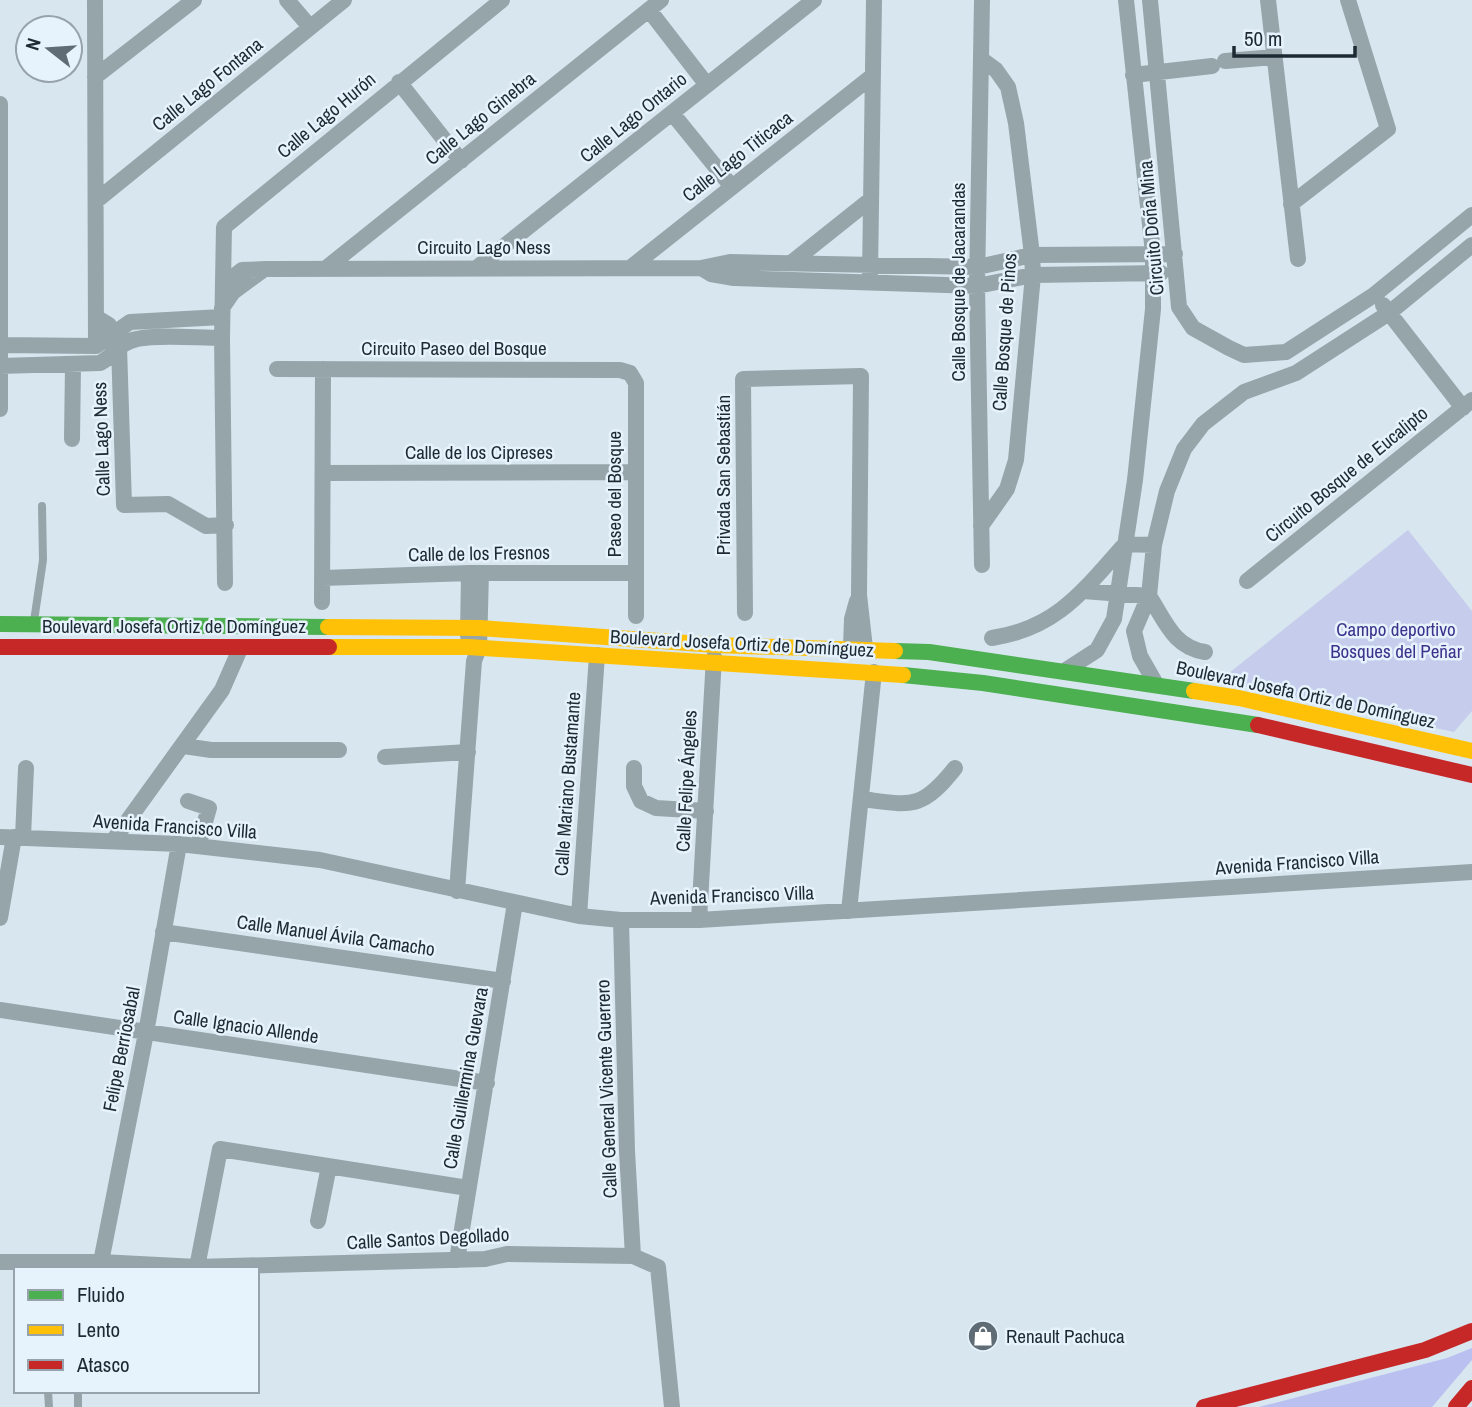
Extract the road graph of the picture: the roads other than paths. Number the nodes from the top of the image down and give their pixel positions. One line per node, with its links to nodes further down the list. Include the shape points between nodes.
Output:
1 (95, 0): 19 (street)
2 (194, 0): 19 (street)
3 (287, 0): 14 (street)
4 (344, 0): 14 (street, Calle Lago Fontana)
5 (502, 0): 21 (street, Calle Lago Hurón)
6 (814, 0): 22 (street, Calle Lago Ontario)
7 (874, 0): 20 (street)
8 (982, 0): 16 (street, Calle Bosque de Jacarandas)
9 (1126, 0): 18 (street, Circuito Doña Mina)
10 (1150, 0): 17 (street, Circuito Doña Mina)
11 (1268, 0): 15 (street)
12 (1349, 0): 29 (street, via 1388,129)
13 (655, 5): 22 (street); 25 (street, Calle Lago Ginebra)
14 (310, 27): 28 (street, Calle Lago Fontana)
15 (1275, 57): 17 (street); 29 (street)
16 (981, 59): 34 (street, Calle Bosque de Pinos, via 1008,87 1017,122); 39 (street, Calle Bosque de Jacarandas)
17 (1158, 71): 18 (street); 33 (street, Circuito Doña Mina)
18 (1133, 75): 32 (street, Circuito Doña Mina)
19 (95, 77): 28 (street)
20 (871, 77): 26 (street, Calle Lago Titicaca); 27 (street)
21 (399, 82): 25 (street); 48 (street, Calle Lago Hurón, via 224,227)
22 (707, 85): 24 (street, Calle Lago Ontario)
23 (0, 104): 56 (street)
24 (672, 113): 26 (street); 38 (street, Calle Lago Ontario)
25 (461, 161): 43 (street, Calle Lago Ginebra)
26 (732, 187): 40 (street, Calle Lago Titicaca)
27 (870, 200): 36 (street); 37 (street)
28 (96, 201): 53 (street)
29 (1291, 204): 35 (street)
30 (1472, 215): 50 (street, Circuito Doña Mina)
31 (1472, 245): 52 (street)
32 (1153, 253): 33 (street, Circuito Lago Ness); 34 (street, Circuito Lago Ness); 44 (street, Circuito Doña Mina)
33 (1175, 254): 45 (street, Circuito Doña Mina)
34 (1032, 255): 39 (street, Circuito Lago Ness); 46 (street, Calle Bosque de Pinos)
35 (1298, 259)
36 (791, 263): 37 (street, Circuito Lago Ness); 41 (street, Circuito Lago Ness, via 730,261)
37 (870, 264): 39 (street, Circuito Lago Ness); 47 (street)
38 (480, 266): 40 (street, Circuito Lago Ness); 43 (street, Circuito Lago Ness)
39 (978, 267): 49 (street, Calle Bosque de Jacarandas)
40 (630, 268): 41 (street, Circuito Lago Ness)
41 (701, 268): 47 (street, Circuito Lago Ness, via 734,278)
42 (266, 269): 43 (street, Circuito Lago Ness); 48 (street, Circuito Lago Ness, via 242,270); 51 (street, via 233,292)
43 (325, 269)
44 (1153, 273): 45 (street, Circuito Lago Ness); 46 (street, Circuito Lago Ness); 73 (street, Circuito Doña Mina, via 1148,367)
45 (1177, 273): 58 (street, Circuito Doña Mina, via 1179,307 1193,328 1244,355)
46 (1033, 275): 49 (street, Circuito Lago Ness); 72 (street, Calle Bosque de Pinos, via 1016,460 1007,489)
47 (870, 283): 49 (street, Circuito Lago Ness)
48 (223, 285): 51 (street, Calle Lago Hurón)
49 (977, 286): 72 (street, Calle Bosque de Jacarandas)
50 (1374, 295): 52 (street); 58 (street, Circuito Doña Mina)
51 (222, 313): 54 (street); 55 (street, via 130,322)
52 (1389, 313): 64 (street); 65 (street)
53 (96, 317): 55 (street, via 109,325); 57 (street)
54 (222, 338): 55 (street); 71 (street)
55 (117, 340): 57 (street); 59 (street, via 112,357 100,363); 71 (street, Calle Lago Ness, via 124,505 168,504 206,526)
56 (0, 345): 57 (street); 60 (street)
57 (96, 346)
58 (1286, 352): 64 (street)
59 (73, 364): 60 (street); 67 (street)
60 (0, 366): 66 (street)
61 (277, 369): 62 (street, Circuito Paseo del Bosque)
62 (323, 369): 63 (street, Circuito Paseo del Bosque); 69 (street)
63 (630, 373): 68 (street, Paseo del Bosque, via 636,383)
64 (1296, 373): 74 (street, via 1244,392 1203,424 1175,470)
65 (1468, 404): 79 (street, Circuito Bosque de Eucalipto)
66 (1, 409)
67 (72, 439)
68 (635, 472): 69 (street, Calle de los Cipreses); 77 (street, Paseo del Bosque)
69 (323, 473): 78 (street)
70 (43, 506): 89 (lane, via 43,560)
71 (226, 525): 80 (street)
72 (981, 526): 75 (street, Calle Bosque de Jacarandas)
73 (1125, 544): 74 (street); 81 (street); 82 (street, Circuito Doña Mina)
74 (1154, 545): 83 (street)
75 (982, 565)
76 (475, 573): 77 (street, Calle de los Fresnos); 78 (street, Calle de los Fresnos); 90 (street)
77 (635, 573): 86 (street, Paseo del Bosque)
78 (323, 578): 84 (street)
79 (1247, 581)
80 (225, 583)
81 (1083, 591): 82 (street); 91 (street, via 1051,619 1013,635)
82 (1117, 594): 83 (street); 104 (street, Circuito Doña Mina, via 1114,619 1097,650)
83 (1149, 596): 99 (street, via 1179,642); 107 (street, via 1138,619 1135,642)
84 (322, 602)
85 (745, 613): 96 (street, Privada San Sebastián, via 743,379 860,376)
86 (636, 616)
87 (81, 623): 89 (street, Boulevard Josefa Ortiz de Domínguez); 90 (street, Boulevard Josefa Ortiz de Domínguez); 94 (street)
88 (0, 624): 89 (street, Boulevard Josefa Ortiz de Domínguez)
89 (34, 624)
90 (474, 628): 92 (street, Boulevard Josefa Ortiz de Domínguez); 98 (street)
91 (992, 638)
92 (715, 645): 95 (street, Boulevard Josefa Ortiz de Domínguez); 102 (street, Calle Felipe Ángeles)
93 (0, 647): 94 (street, Boulevard Josefa Ortiz de Domínguez)
94 (80, 647): 97 (street, Boulevard Josefa Ortiz de Domínguez)
95 (819, 647): 96 (street, Boulevard Josefa Ortiz de Domínguez); 103 (street)
96 (858, 648): 101 (street, Boulevard Josefa Ortiz de Domínguez)
97 (240, 649): 98 (street, Boulevard Josefa Ortiz de Domínguez); 109 (street, via 222,690)
98 (474, 652): 100 (street, Boulevard Josefa Ortiz de Domínguez); 112 (street)
99 (1205, 652)
100 (597, 655): 102 (street, Boulevard Josefa Ortiz de Domínguez); 130 (street, Calle Mariano Bustamante)
101 (988, 660): 104 (street, Boulevard Josefa Ortiz de Domínguez); 106 (street)
102 (713, 665): 103 (street, Boulevard Josefa Ortiz de Domínguez); 121 (street, Calle Felipe Ángeles)
103 (819, 670): 105 (street, Boulevard Josefa Ortiz de Domínguez)
104 (1066, 670): 107 (street, Boulevard Josefa Ortiz de Domínguez)
105 (874, 672): 106 (street, Boulevard Josefa Ortiz de Domínguez); 119 (street)
106 (983, 683): 114 (street, Boulevard Josefa Ortiz de Domínguez, via 1234,719)
107 (1156, 684): 108 (street, Boulevard Josefa Ortiz de Domínguez)
108 (1426, 740): 111 (street, Boulevard Josefa Ortiz de Domínguez); 114 (street)
109 (184, 746): 110 (street); 123 (street)
110 (339, 750)
111 (1472, 751)
112 (468, 752): 113 (street); 127 (street)
113 (385, 757)
114 (1420, 762): 118 (street, Boulevard Josefa Ortiz de Domínguez)
115 (26, 768): 122 (street)
116 (634, 768): 121 (street, via 634,786 641,801 656,808)
117 (955, 768): 119 (street, via 935,793 911,804)
118 (1472, 775)
119 (861, 799): 129 (street)
120 (188, 801): 125 (street, via 209,808)
121 (706, 811): 133 (street, Calle Felipe Ángeles)
122 (12, 837): 123 (street, Avenida Francisco Villa); 131 (street)
123 (113, 841): 124 (street, Avenida Francisco Villa)
124 (179, 844): 125 (street, Avenida Francisco Villa); 134 (street, Felipe Berriosabal)
125 (198, 846): 127 (street, Avenida Francisco Villa, via 320,860)
126 (1472, 872): 129 (street, Avenida Francisco Villa)
127 (457, 891): 128 (street, Avenida Francisco Villa)
128 (515, 903): 130 (street, Avenida Francisco Villa); 135 (street, Calle Guillermina Guevara)
129 (849, 911): 133 (street, Avenida Francisco Villa)
130 (579, 916): 132 (street, Avenida Francisco Villa)
131 (0, 918)
132 (621, 920): 133 (street, Avenida Francisco Villa); 142 (street, Calle General Vicente Guerrero)
133 (699, 920)
134 (163, 932): 135 (street, Calle Manuel Ávila Camacho); 137 (street, Felipe Berriosabal)
135 (503, 981): 138 (street, Calle Guillermina Guevara)
136 (0, 1010): 137 (street, Calle Ignacio Allende)
137 (146, 1033): 138 (street, Calle Ignacio Allende); 145 (street, Felipe Berriosabal)
138 (486, 1083): 140 (street, Calle Guillermina Guevara)
139 (329, 1166): 140 (street); 141 (street); 146 (street, via 220,1149)
140 (468, 1188): 143 (street, Calle Guillermina Guevara)
141 (318, 1221)
142 (633, 1256): 143 (street, Calle Santos Degollado, via 507,1254); 149 (street, Calle Santos Degollado, via 658,1267)
143 (457, 1260): 146 (street, Calle Santos Degollado)
144 (0, 1262): 145 (street, Calle Santos Degollado)
145 (101, 1262): 146 (street, Calle Santos Degollado)
146 (197, 1267)
147 (1472, 1331): 150 (street, via 1425,1350)
148 (1472, 1388): 151 (street)
149 (672, 1407)
150 (1204, 1407)
151 (1456, 1407)

